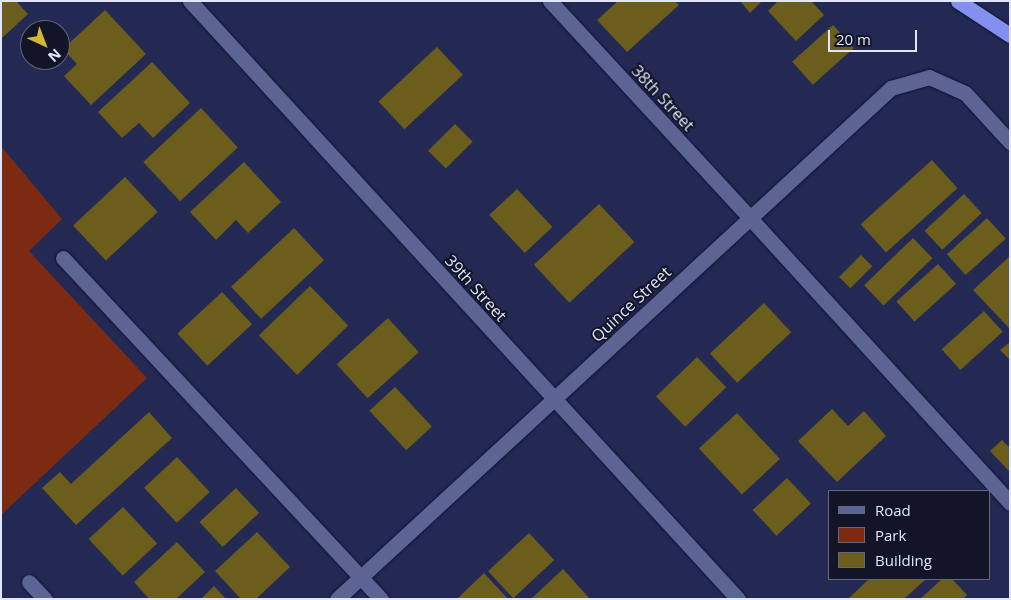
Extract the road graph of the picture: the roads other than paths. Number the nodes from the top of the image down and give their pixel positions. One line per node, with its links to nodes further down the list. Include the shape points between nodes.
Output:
1 (190, 1): 8 (street, 39th Street)
2 (550, 1): 6 (street, 38th Street)
3 (958, 1): 4 (highway)
4 (1010, 35)
5 (1010, 142): 6 (street, Quince Street, via 965,93 929,77 891,88)
6 (750, 218): 8 (street, Quince Street); 9 (street, 38th Street)
7 (63, 258): 10 (street)
8 (554, 399): 10 (street, Quince Street); 15 (street, 39th Street)
9 (1010, 503)
10 (361, 577): 13 (street, Quince Street); 14 (street)
11 (30, 582): 12 (street)
12 (45, 599)
13 (337, 599)
14 (381, 599)
15 (738, 599)

